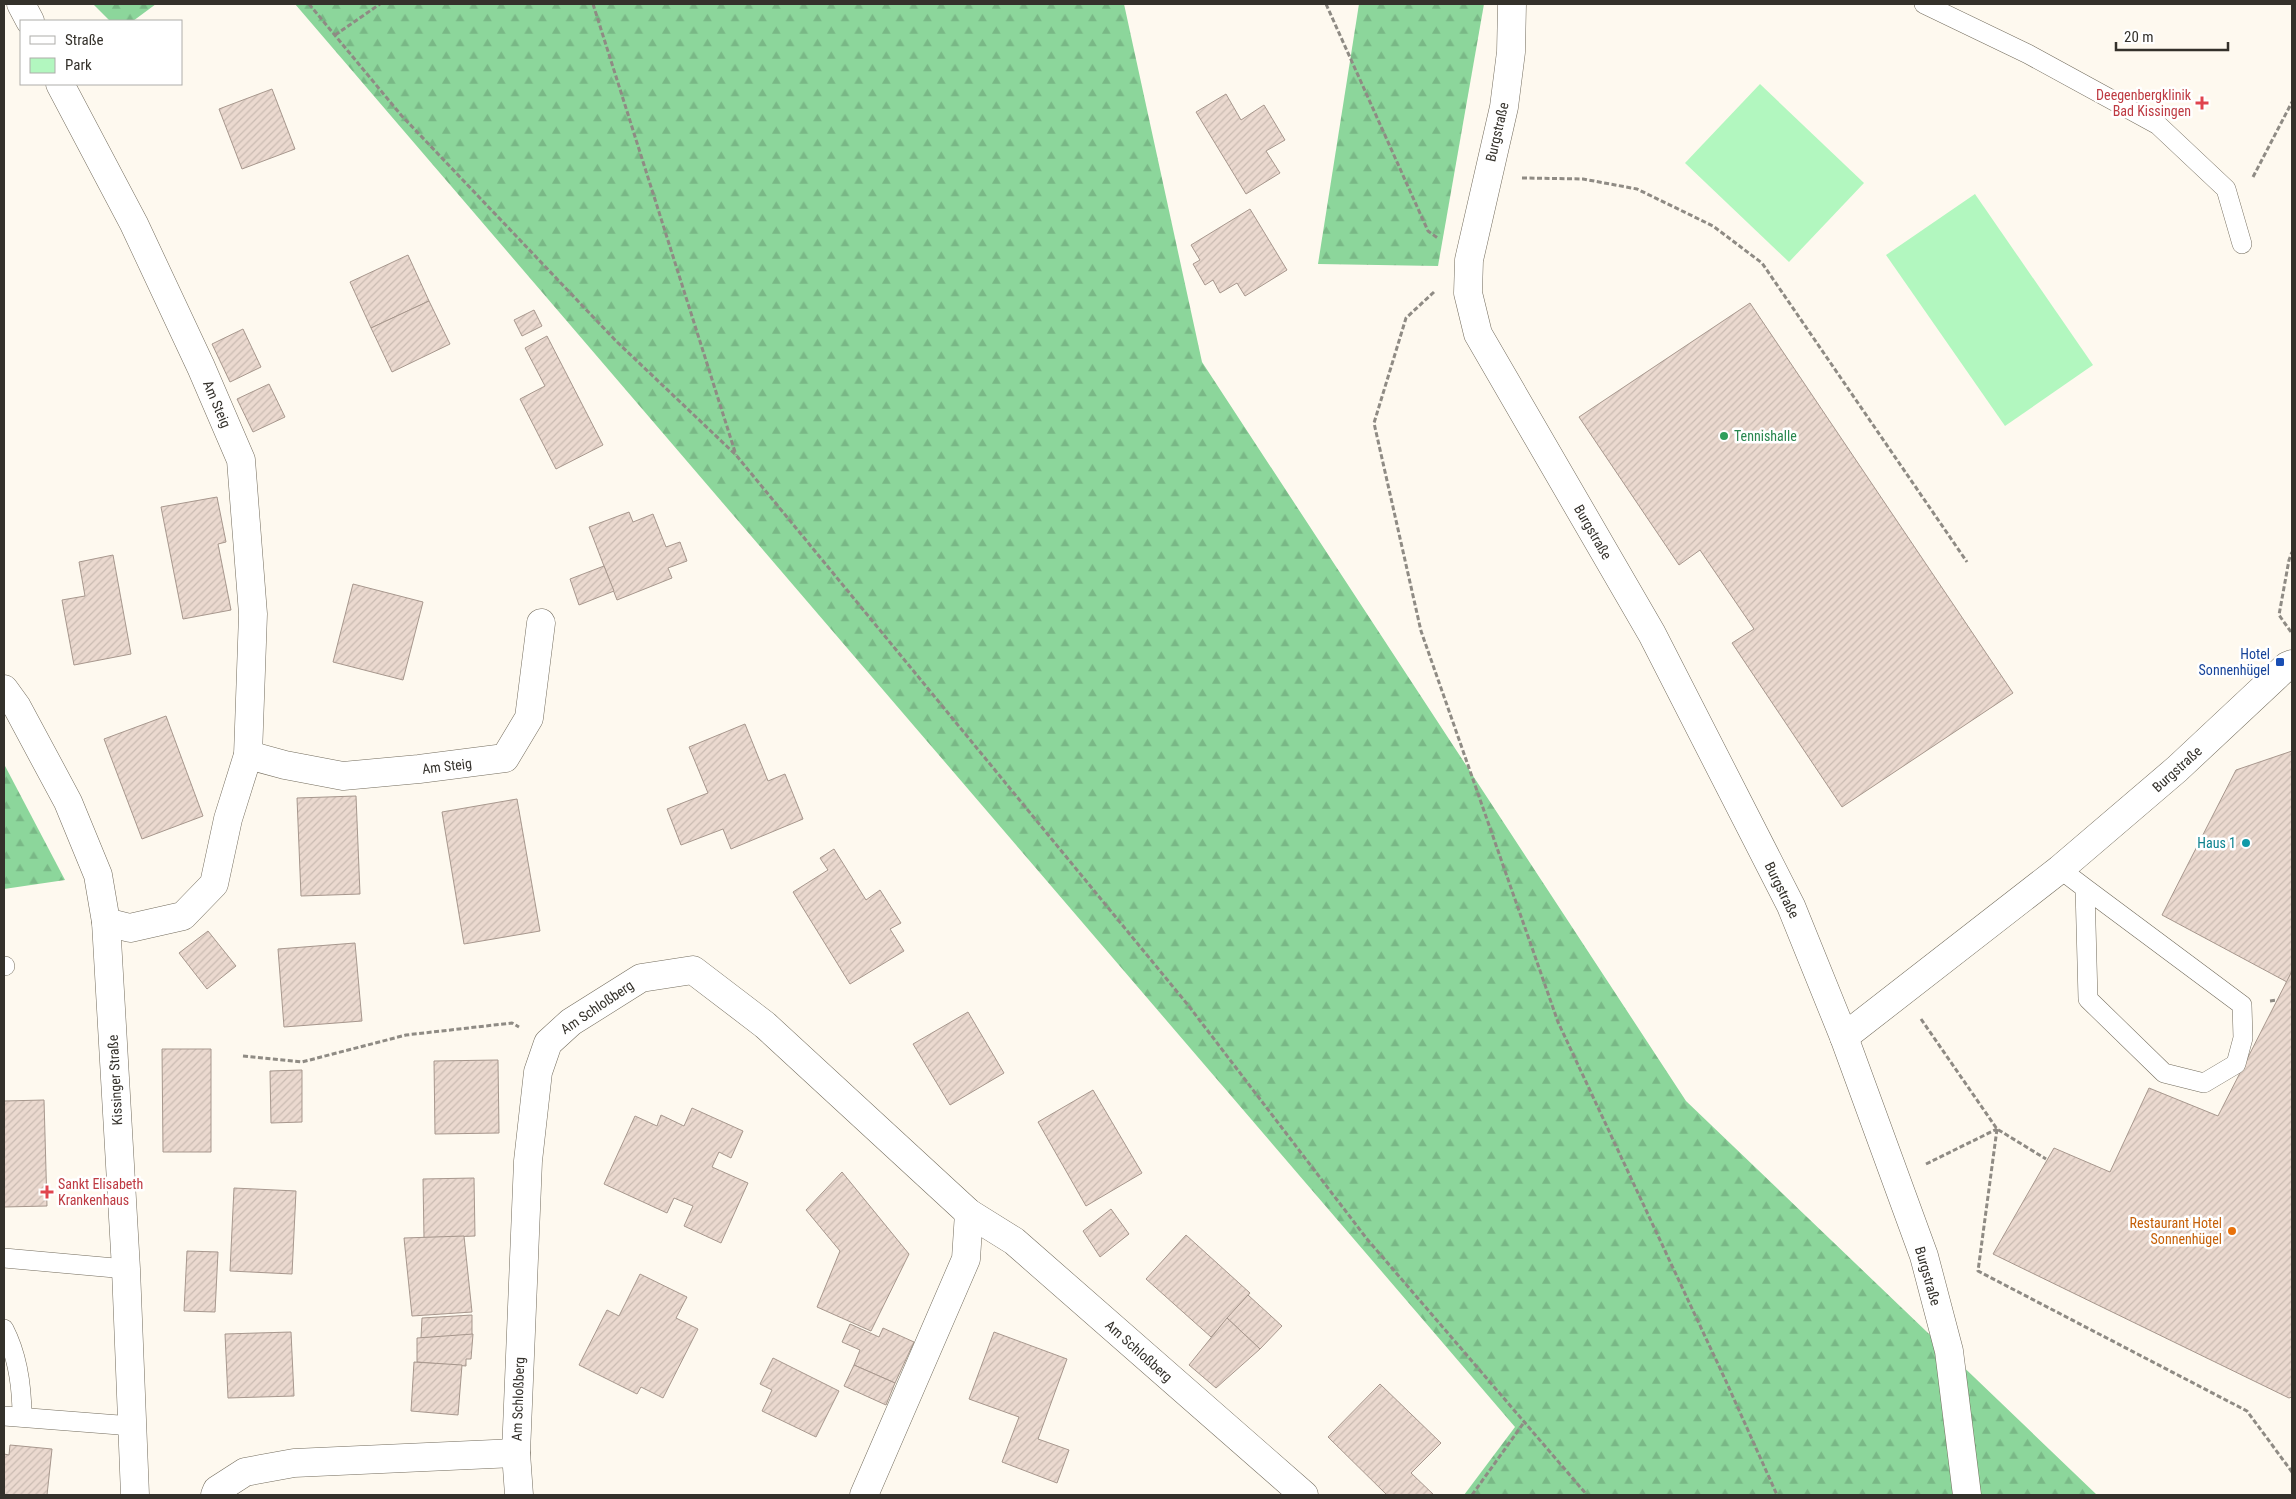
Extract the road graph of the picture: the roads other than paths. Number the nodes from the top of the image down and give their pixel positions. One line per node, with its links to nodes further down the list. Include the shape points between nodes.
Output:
1 (22, 4): 4 (street)
2 (1512, 4): 14 (street, Burgstraße, via 1511,52 1504,107 1469,260 1468,293 1478,334 1652,634 1791,906)
3 (1924, 4): 6 (lane, via 2028,54 2158,125 2226,189)
4 (30, 20)
5 (61, 85): 10 (street, Am Steig, via 134,224 202,367 241,460 253,614)
6 (2242, 244)
7 (541, 623): 10 (street, Am Steig, via 529,718 505,758 343,776)
8 (2292, 664): 11 (street, Burgstraße, via 2177,770)
9 (4, 688): 13 (street, Kissinger Straße, via 68,802 98,875)
10 (248, 754): 13 (street, Am Steig, via 228,819 214,884 183,916 130,928)
11 (2060, 869): 12 (lane); 14 (street, Burgstraße)
12 (2085, 888): 12 (lane, via 2242,1005 2243,1038 2236,1064 2204,1083 2164,1073 2088,999)
13 (106, 922): 17 (street, Kissinger Straße)
14 (1844, 1036): 27 (street, Burgstraße, via 1924,1256 1949,1351)
15 (969, 1213): 21 (street, Am Schloßberg, via 764,1025 693,970 641,978 571,1022 548,1043 538,1072 528,1161); 25 (street, via 966,1259); 26 (street, Am Schloßberg, via 1014,1241)
16 (4, 1258): 17 (lane)
17 (126, 1269): 20 (street, Kissinger Straße)
18 (4, 1329): 19 (lane, via 20,1383)
19 (13, 1417): 20 (lane)
20 (132, 1426): 22 (street, Kissinger Straße)
21 (516, 1453): 23 (street, Am Schloßberg, via 294,1463 245,1472 217,1490); 24 (street, Am Schloßberg)
22 (135, 1495)
23 (215, 1495)
24 (519, 1495)
25 (864, 1495)
26 (1304, 1495)
27 (1967, 1495)

